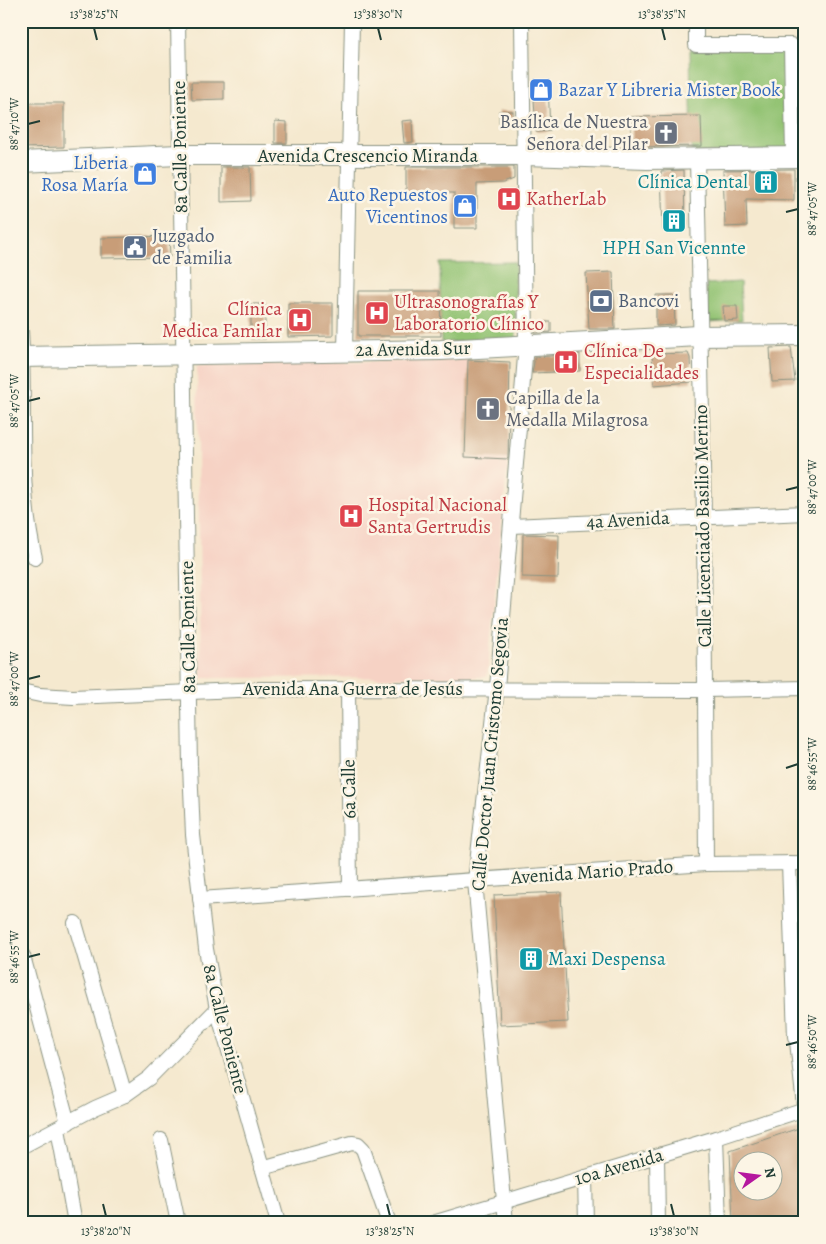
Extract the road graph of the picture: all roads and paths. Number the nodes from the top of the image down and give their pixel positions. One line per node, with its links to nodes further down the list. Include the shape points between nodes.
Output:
1 (178, 21): 5 (street, 8a Calle Poniente)
2 (352, 21): 6 (street)
3 (522, 21): 7 (street, Calle Doctor Juan Cristomo Segovia)
4 (696, 21): 8 (street, via 696,45 791,45)
5 (179, 155): 6 (main road, Avenida Crescencio Miranda); 10 (main road, Avenida Crescencio Miranda); 16 (street, 8a Calle Poniente)
6 (350, 156): 7 (main road, Avenida Crescencio Miranda); 15 (street)
7 (525, 156): 9 (main road, Avenida Crescencio Miranda); 14 (street, Calle Doctor Juan Cristomo Segovia)
8 (799, 157): 9 (main road, Avenida Crescencio Miranda)
9 (697, 158): 13 (street, Calle Licenciado Basilio Merino)
10 (21, 162)
11 (21, 330): 17 (street)
12 (805, 335): 13 (main road, 2a Avenida Sur)
13 (699, 336): 14 (main road, 2a Avenida Sur); 19 (street, Calle Licenciado Basilio Merino)
14 (526, 345): 15 (main road, 2a Avenida Sur); 20 (street, Calle Doctor Juan Cristomo Segovia)
15 (345, 351): 16 (main road, 2a Avenida Sur)
16 (184, 354): 17 (main road, 2a Avenida Sur); 25 (street, 8a Calle Poniente)
17 (22, 357): 21 (street, via 24,471 29,534)
18 (805, 513): 19 (street, 4a Avenida)
19 (704, 517): 20 (street, 4a Avenida); 26 (street, Calle Licenciado Basilio Merino)
20 (511, 526): 23 (street, Calle Doctor Juan Cristomo Segovia)
21 (35, 558)
22 (348, 688): 23 (street, Avenida Ana Guerra de Jesús); 25 (street, Avenida Ana Guerra de Jesús); 32 (street, 6a Calle)
23 (497, 688): 26 (street, Avenida Ana Guerra de Jesús); 31 (street, Calle Doctor Juan Cristomo Segovia)
24 (805, 688): 26 (street, Avenida Ana Guerra de Jesús)
25 (190, 690): 27 (street, Avenida Ana Guerra de Jesús, via 73,697); 33 (street, 8a Calle Poniente, via 192,806)
26 (705, 690): 30 (street, Calle Licenciado Basilio Merino)
27 (21, 691)
28 (789, 863): 29 (street, Avenida Mario Prado); 30 (street, Avenida Mario Prado); 37 (street)
29 (805, 863)
30 (706, 864): 31 (street, Avenida Mario Prado)
31 (475, 881): 32 (street, Avenida Mario Prado); 47 (street, Calle Doctor Juan Cristomo Segovia)
32 (350, 889): 33 (street, Avenida Mario Prado)
33 (200, 899): 36 (street, 8a Calle Poniente)
34 (75, 923): 38 (street)
35 (23, 956): 40 (street)
36 (218, 1009): 38 (street, via 149,1078); 45 (street, 8a Calle Poniente)
37 (795, 1037): 39 (street)
38 (124, 1094): 40 (street)
39 (804, 1109): 41 (street, 10a Avenida)
40 (63, 1126): 43 (street); 48 (street)
41 (716, 1138): 44 (street, 10a Avenida); 56 (street)
42 (161, 1140): 49 (street)
43 (21, 1147)
44 (657, 1156): 46 (street, 10a Avenida); 55 (street)
45 (262, 1168): 50 (street, 8a Calle Poniente); 51 (street, via 358,1144 363,1149)
46 (585, 1177): 47 (street, 10a Avenida); 54 (street)
47 (505, 1201): 52 (street, 10a Avenida); 53 (street, Calle Doctor Juan Cristomo Segovia)
48 (75, 1223)
49 (178, 1223)
50 (278, 1223)
51 (389, 1223)
52 (433, 1223)
53 (506, 1223)
54 (586, 1223)
55 (658, 1223)
56 (719, 1223)

